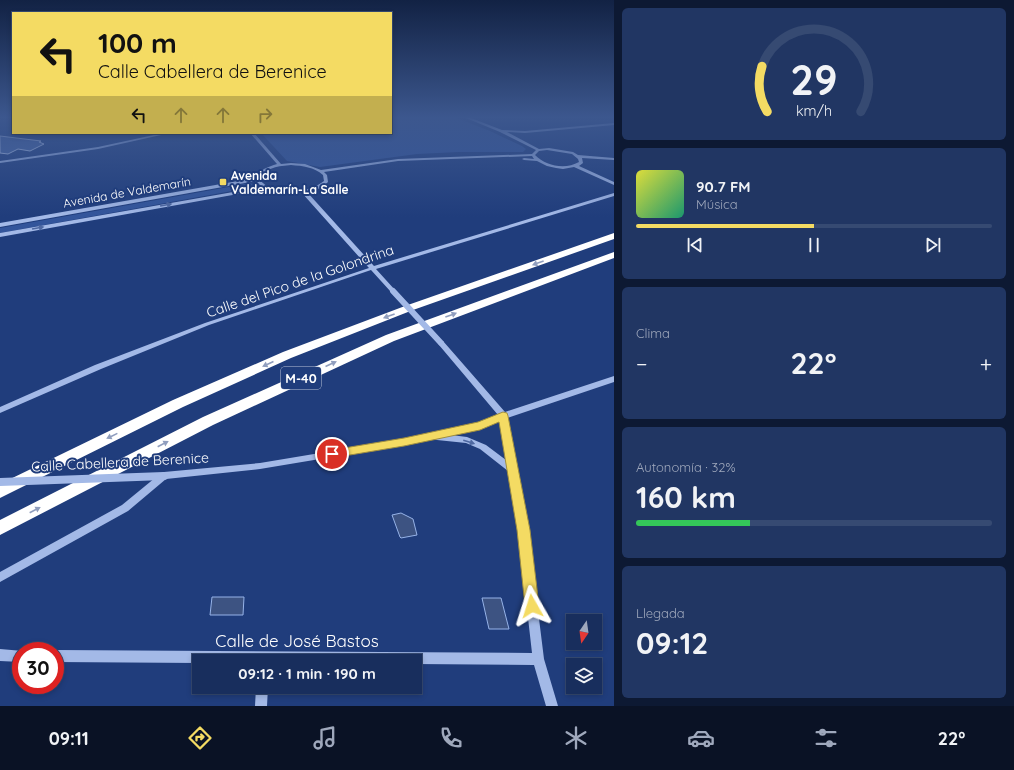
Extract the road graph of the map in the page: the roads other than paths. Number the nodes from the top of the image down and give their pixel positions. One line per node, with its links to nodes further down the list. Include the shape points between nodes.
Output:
1 (77, 151): 9 (street)
2 (268, 151): 10 (street)
3 (537, 151): 5 (street)
4 (564, 151): 6 (street)
5 (532, 155): 7 (street); 12 (street, via 398,160)
6 (579, 158): 8 (street); 11 (street, via 580,164)
7 (536, 160): 11 (street, via 554,166); 13 (street, via 432,161)
8 (614, 160)
9 (0, 162)
10 (280, 165): 12 (street, via 301,165); 14 (street, via 267,169 259,174)
11 (575, 166): 15 (street)
12 (321, 171): 13 (street)
13 (325, 175): 17 (street, via 326,181 319,187)
14 (257, 179): 16 (street); 21 (street, Avenida de Valdemarín)
15 (614, 184)
16 (265, 188): 17 (street, via 289,193); 19 (street, Avenida de Valdemarín, one-way to 16)
17 (304, 192): 25 (street)
18 (614, 194): 25 (street, Calle del Pico de la Golondrina)
19 (111, 215): 20 (street, Avenida de Valdemarín); 23 (street, Avenida de Valdemarín, one-way to 19)
20 (113, 222)
21 (0, 225)
22 (614, 235): 33 (highway, M-40, one-way to 33, via 288,355 183,400)
23 (0, 236)
24 (614, 255): 34 (highway, M-40, one-way to 24, via 208,421 383,341)
25 (373, 268): 27 (street, Calle del Pico de la Golondrina, via 207,324 98,367); 28 (street, bridge)
26 (614, 380): 28 (street, Calle Cabellera de Berenice)
27 (0, 410)
28 (503, 416): 29 (street, Calle Cabellera de Berenice, via 480,426); 30 (street)
29 (430, 437): 30 (street, one-way to 30, via 467,440 483,447); 31 (street, Calle Cabellera de Berenice, via 260,466)
30 (513, 470): 41 (street, via 524,530)
31 (164, 476): 32 (street, Calle Cabellera de Berenice, bridge); 35 (street, via 125,508)
32 (0, 482)
33 (0, 491)
34 (0, 528)
35 (0, 577)
36 (0, 655): 37 (street)
37 (12, 656)
38 (64, 656): 39 (street, Calle de José Bastos)
39 (192, 658)
40 (422, 658): 41 (street, Calle de José Bastos)
41 (538, 658): 44 (street)
42 (262, 694): 43 (street)
43 (261, 706)
44 (552, 706)

